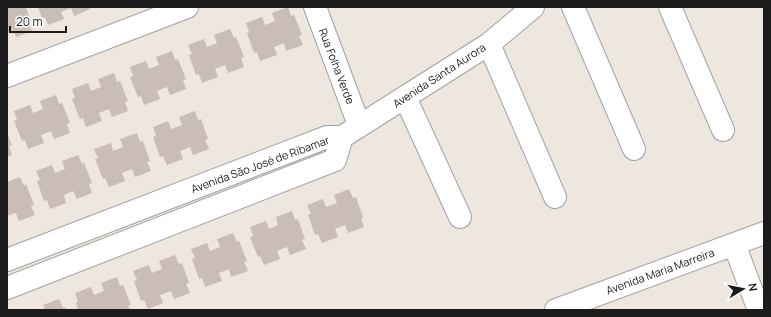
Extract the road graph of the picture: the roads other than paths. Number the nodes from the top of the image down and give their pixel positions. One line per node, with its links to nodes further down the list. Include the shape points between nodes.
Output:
1 (187, 7): 7 (street)
2 (315, 7): 9 (street, Rua Folha Verde)
3 (533, 7): 6 (street, Avenida Santa Aurora)
4 (573, 7): 12 (street)
5 (670, 7): 10 (street)
6 (488, 44): 8 (street, Avenida Santa Aurora); 13 (street)
7 (7, 76)
8 (405, 97): 9 (street, Avenida Santa Aurora); 14 (street)
9 (359, 125): 11 (street, Avenida Santa Aurora)
10 (723, 130)
11 (342, 137): 17 (street, Avenida São José de Ribamar, via 327,137); 18 (street, Avenida São José de Ribamar, via 335,160)
12 (634, 149)
13 (556, 197)
14 (460, 217)
15 (764, 233): 16 (street, Avenida Maria Marreira)
16 (734, 244): 19 (street, Avenida Maria Marreira); 20 (street)
17 (7, 260)
18 (7, 288)
19 (556, 310)
20 (759, 310)

